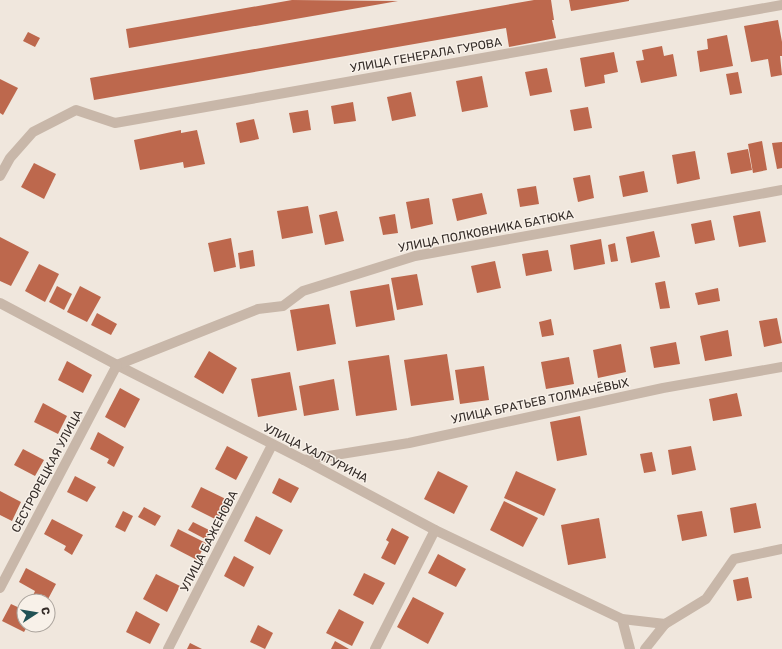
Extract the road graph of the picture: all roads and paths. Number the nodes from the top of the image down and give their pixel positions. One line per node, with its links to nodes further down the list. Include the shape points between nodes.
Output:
1 (782, 5): 2 (street, УЛИЦА ГЕНЕРАЛА ГУРОВА, via 115,123 76,110 33,132 10,158)
2 (0, 176)
3 (782, 190): 5 (street, УЛИЦА ПОЛКОВНИКА БАТЮКА, via 415,256 303,291 283,306 258,309)
4 (0, 304): 5 (street, УЛИЦА ХАЛТУРИНА)
5 (117, 365): 7 (street, УЛИЦА ХАЛТУРИНА); 11 (street, СЕСТРОРЕЦКАЯ УЛИЦА)
6 (782, 367): 8 (street, УЛИЦА БРАТЬЕВ ТОЛМАЧЁВЫХ, via 663,388 409,443)
7 (272, 445): 8 (street, УЛИЦА ХАЛТУРИНА); 14 (street, УЛИЦА БАЖЕНОВА)
8 (304, 460): 9 (street, УЛИЦА ХАЛТУРИНА)
9 (435, 530): 12 (street, УЛИЦА ХАЛТУРИНА); 15 (street)
10 (782, 549): 13 (street, via 734,559 706,599)
11 (0, 588)
12 (622, 619): 13 (street, УЛИЦА ХАЛТУРИНА); 16 (street)
13 (665, 624): 17 (street)
14 (168, 649)
15 (375, 649)
16 (630, 649)
17 (645, 649)

